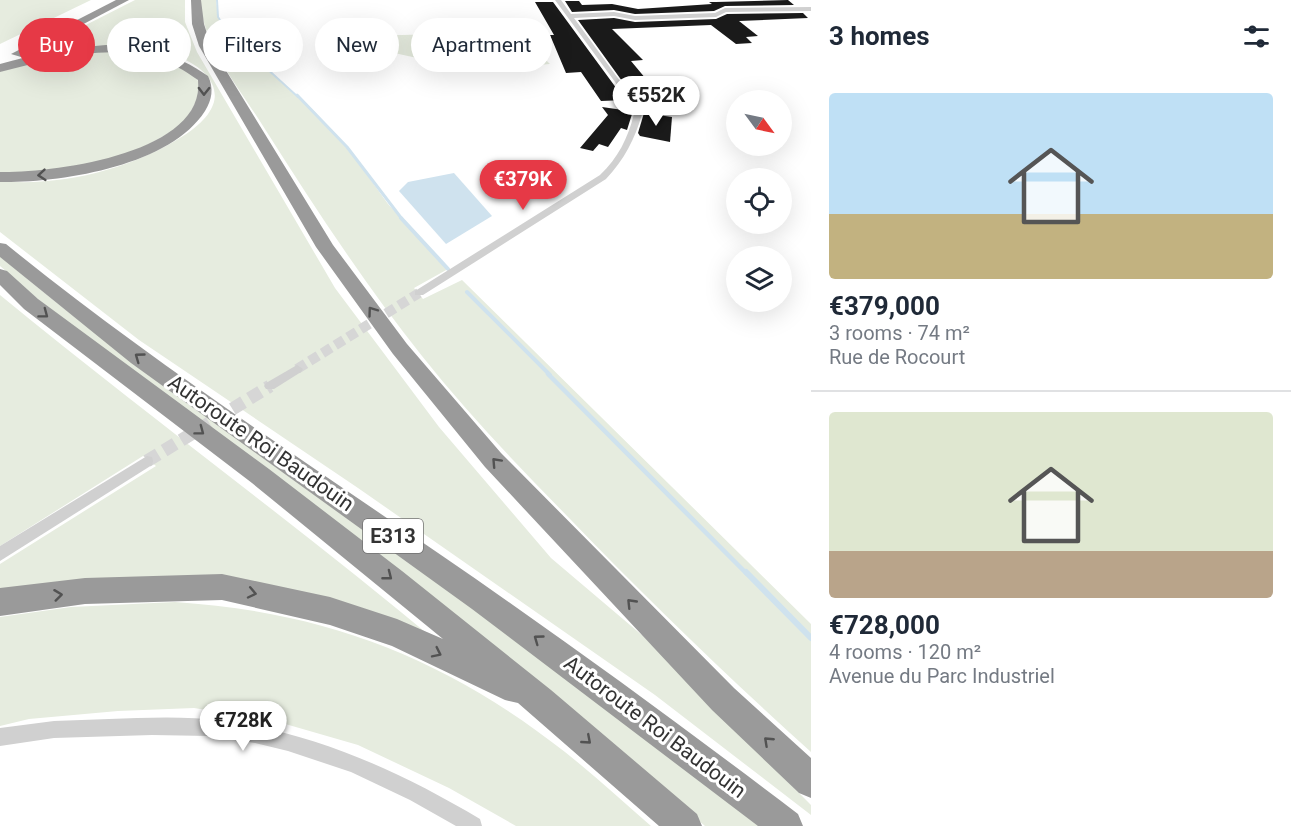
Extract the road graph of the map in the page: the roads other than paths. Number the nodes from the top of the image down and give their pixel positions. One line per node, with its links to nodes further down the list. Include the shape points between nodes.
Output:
1 (105, 0): 7 (highway)
2 (124, 0): 8 (highway)
3 (196, 0): 21 (highway, one-way to 3, via 723,699 501,469 400,349 325,247 205,46 196,16)
4 (558, 0): 6 (street)
5 (811, 9): 6 (street, via 725,10 716,15 635,18 614,14)
6 (569, 16): 13 (street, via 638,114 619,160 603,177)
7 (10, 47)
8 (0, 62)
9 (0, 69): 10 (highway, one-way to 10, via 72,51 136,51 188,64 204,79 205,91 204,101 188,124 153,146 72,171)
10 (0, 177)
11 (0, 248): 24 (highway, Autoroute Roi Baudouin / E313, one-way to 11, via 614,694 119,342)
12 (0, 276): 19 (highway, E313, one-way to 19, via 301,507)
13 (419, 293)
14 (297, 369): 15 (street)
15 (270, 386)
16 (147, 461): 17 (street)
17 (0, 554)
18 (0, 602): 19 (highway, one-way to 19, via 85,591 222,587 330,611 397,633)
19 (544, 702): 23 (highway, E313, one-way to 23)
20 (0, 737): 22 (street, via 46,729 224,729 315,751 387,780)
21 (811, 781)
22 (473, 826)
23 (685, 826)
24 (786, 826)

